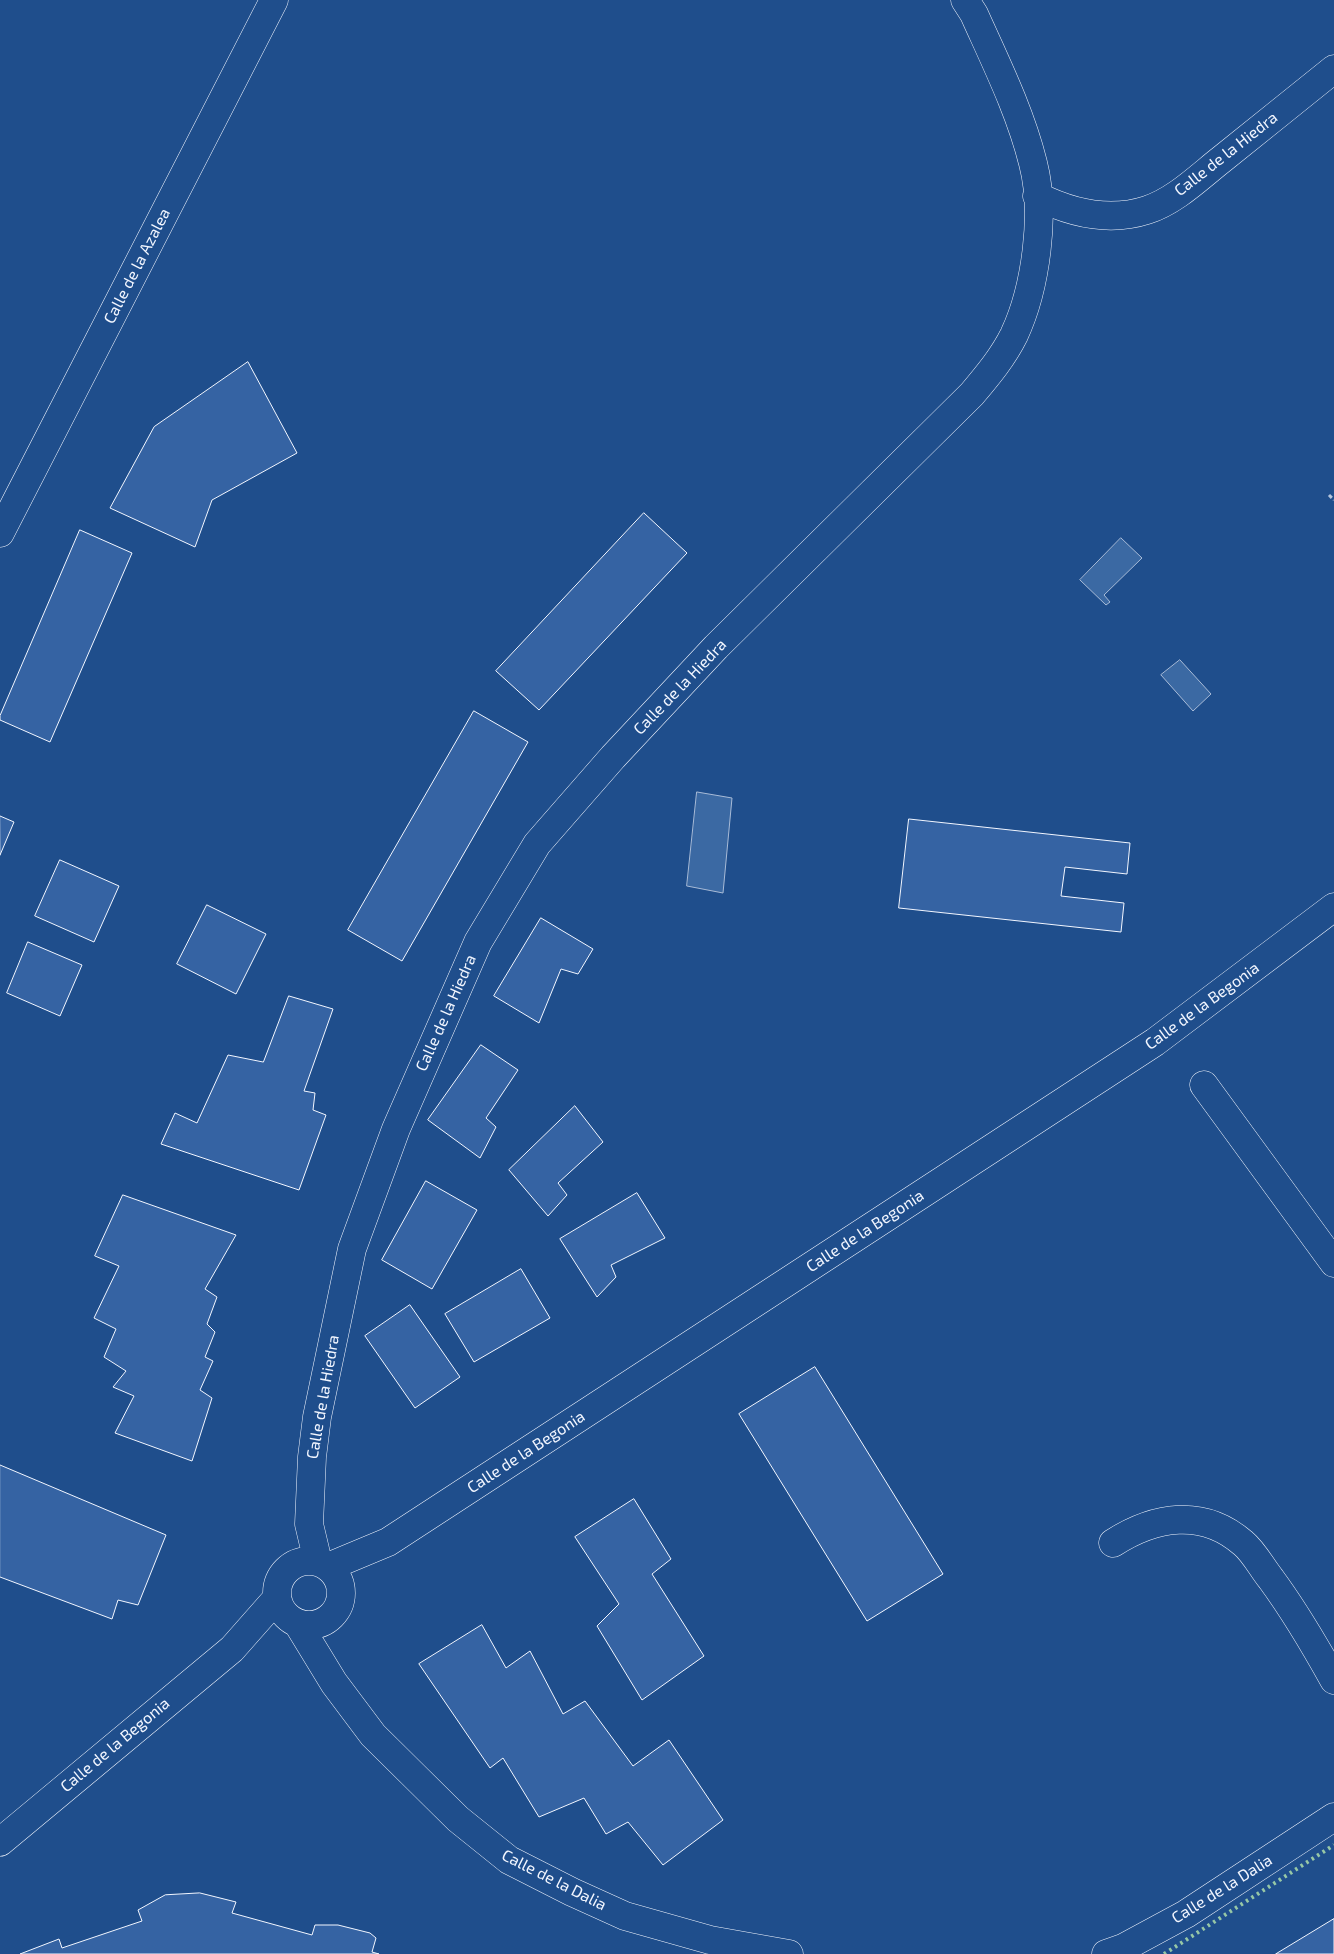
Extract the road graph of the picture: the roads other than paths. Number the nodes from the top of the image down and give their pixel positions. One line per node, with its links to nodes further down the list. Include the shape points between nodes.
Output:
1 (274, 0): 5 (street, Calle de la Azalea)
2 (965, 0): 4 (street, via 1018,112 1034,164)
3 (1334, 69): 4 (street, Calle de la Hiedra, via 1178,194 1148,210 1124,215 1094,215 1053,204)
4 (1037, 196): 11 (street, Calle de la Hiedra, via 1034,270 1014,335 995,368 716,648 613,757 537,844 478,942 396,1129 352,1249 317,1417 312,1457 308,1524)
5 (4, 517)
6 (1334, 907): 9 (street, Calle de la Begonia, via 1155,1042)
7 (1204, 1085): 8 (street)
8 (1334, 1263)
9 (388, 1542): 11 (street, Calle de la Begonia); 12 (street, Calle de la Begonia)
10 (1113, 1543): 16 (street, via 1133,1530 1189,1518 1213,1523 1244,1543 1300,1619)
11 (323, 1565): 12 (street, via 336,1576); 13 (street, via 302,1562 287,1569 278,1582)
12 (341, 1593): 14 (street, via 331,1617 315,1625)
13 (277, 1598): 14 (street, via 283,1613); 15 (street, Calle de la Begonia)
14 (295, 1622): 15 (street, Calle de la Begonia); 19 (street, Calle de la Dalia, via 334,1683 373,1735 458,1819 509,1860 625,1916 710,1940)
15 (232, 1649): 18 (street, Calle de la Begonia)
16 (1334, 1680)
17 (1334, 1817): 20 (street, Calle de la Dalia, via 1186,1914)
18 (0, 1842)
19 (789, 1954)
20 (1106, 1954)

